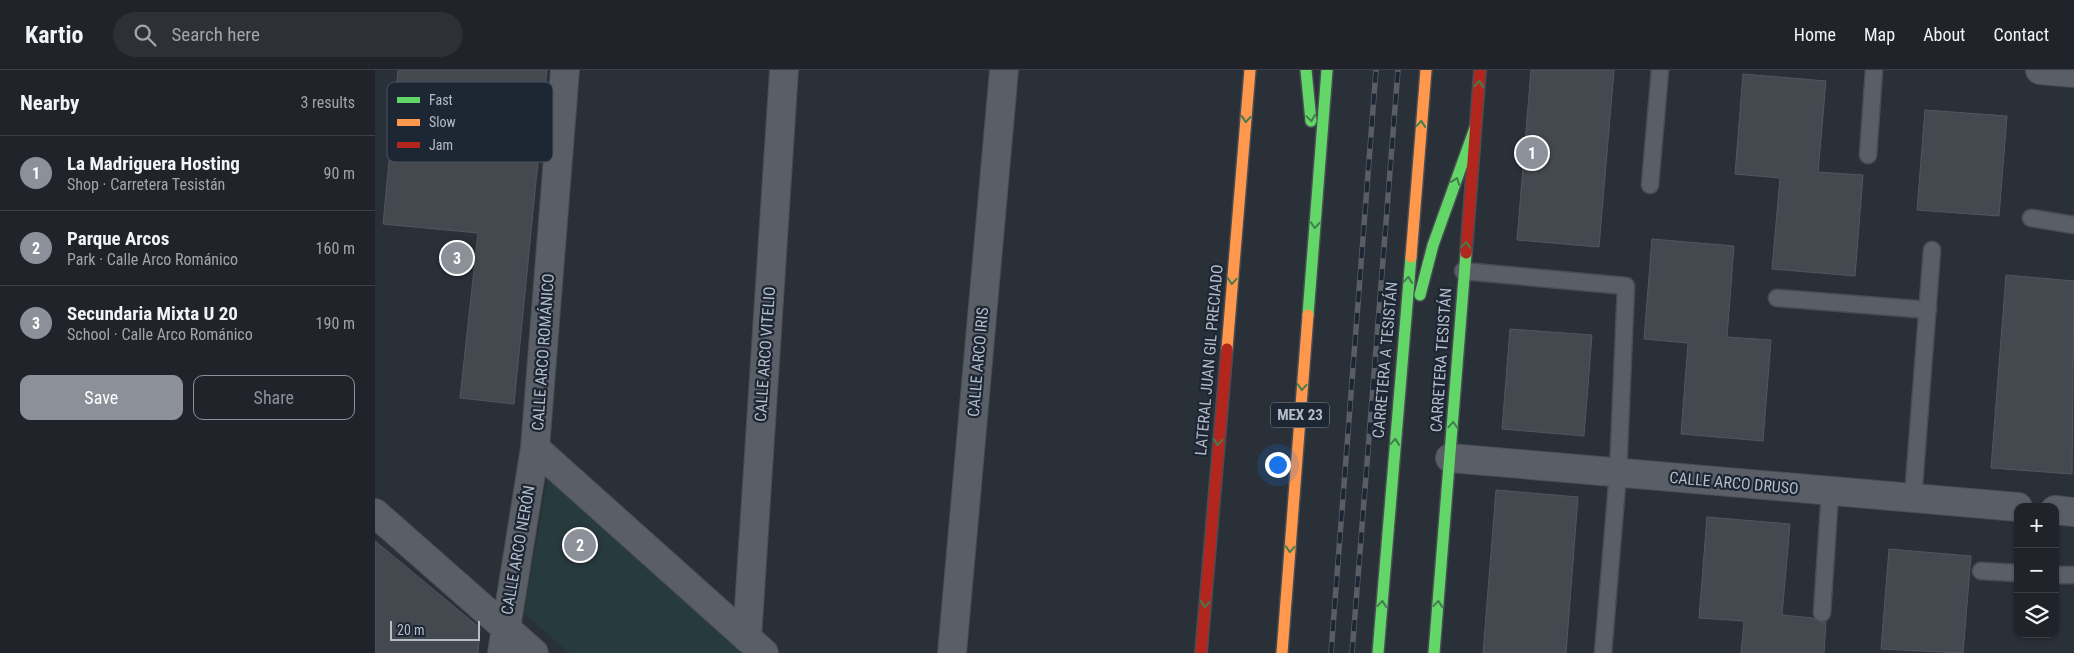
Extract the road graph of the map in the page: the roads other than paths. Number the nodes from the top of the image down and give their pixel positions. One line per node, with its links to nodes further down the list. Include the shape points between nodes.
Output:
1 (565, 70): 24 (street, CALLE ARCO ROMÁNICO)
2 (784, 70): 39 (street, CALLE ARCO VITELIO)
3 (1004, 70): 41 (street, CALLE ARCO IRIS)
4 (1250, 70): 42 (main road, LATERAL JUAN GIL PRECIADO, one-way to 42)
5 (1306, 70): 15 (main road, one-way to 15)
6 (1327, 70): 15 (main road, MEX 23)
7 (1426, 70): 23 (main road, CARRETERA A TESISTÁN, one-way to 7)
8 (1480, 70): 13 (main road, CARRETERA TESISTÁN, one-way to 8)
9 (1660, 70): 16 (lane)
10 (1874, 70): 14 (lane)
11 (2041, 70): 12 (street)
12 (2074, 73)
13 (1475, 128): 20 (main road, CARRETERA TESISTÁN, one-way to 13); 23 (main road, one-way to 13, via 1433,244)
14 (1868, 155)
15 (1319, 176): 43 (main road, MEX 23, one-way to 43)
16 (1650, 185)
17 (2031, 218): 18 (lane)
18 (2074, 224)
19 (1932, 250): 22 (lane)
20 (1463, 271): 25 (main road, CARRETERA TESISTÁN, one-way to 20); 26 (lane, via 1626,286)
21 (1777, 298): 22 (lane)
22 (1928, 310): 28 (lane)
23 (1401, 361): 44 (main road, CARRETERA A TESISTÁN, one-way to 23)
24 (535, 448): 38 (street, CALLE ARCO NERÓN); 39 (street, CALLE ARCO ROMÁNICO)
25 (1450, 458): 26 (street, CALLE ARCO DRUSO); 45 (main road, CARRETERA TESISTÁN, one-way to 25)
26 (1617, 473): 27 (street, CALLE ARCO DRUSO); 46 (lane)
27 (1831, 492): 28 (street, CALLE ARCO DRUSO); 37 (lane)
28 (1913, 498): 29 (street, CALLE ARCO DRUSO)
29 (2014, 507)
30 (2059, 510): 31 (street)
31 (2074, 512)
32 (375, 513): 38 (street)
33 (1981, 571): 34 (lane)
34 (2014, 572)
35 (2059, 574): 36 (lane)
36 (2074, 576)
37 (1822, 613)
38 (503, 640): 40 (street)
39 (756, 646)
40 (534, 653)
41 (952, 653)
42 (1201, 653)
43 (1281, 653)
44 (1378, 653)
45 (1434, 653)
46 (1603, 653)

